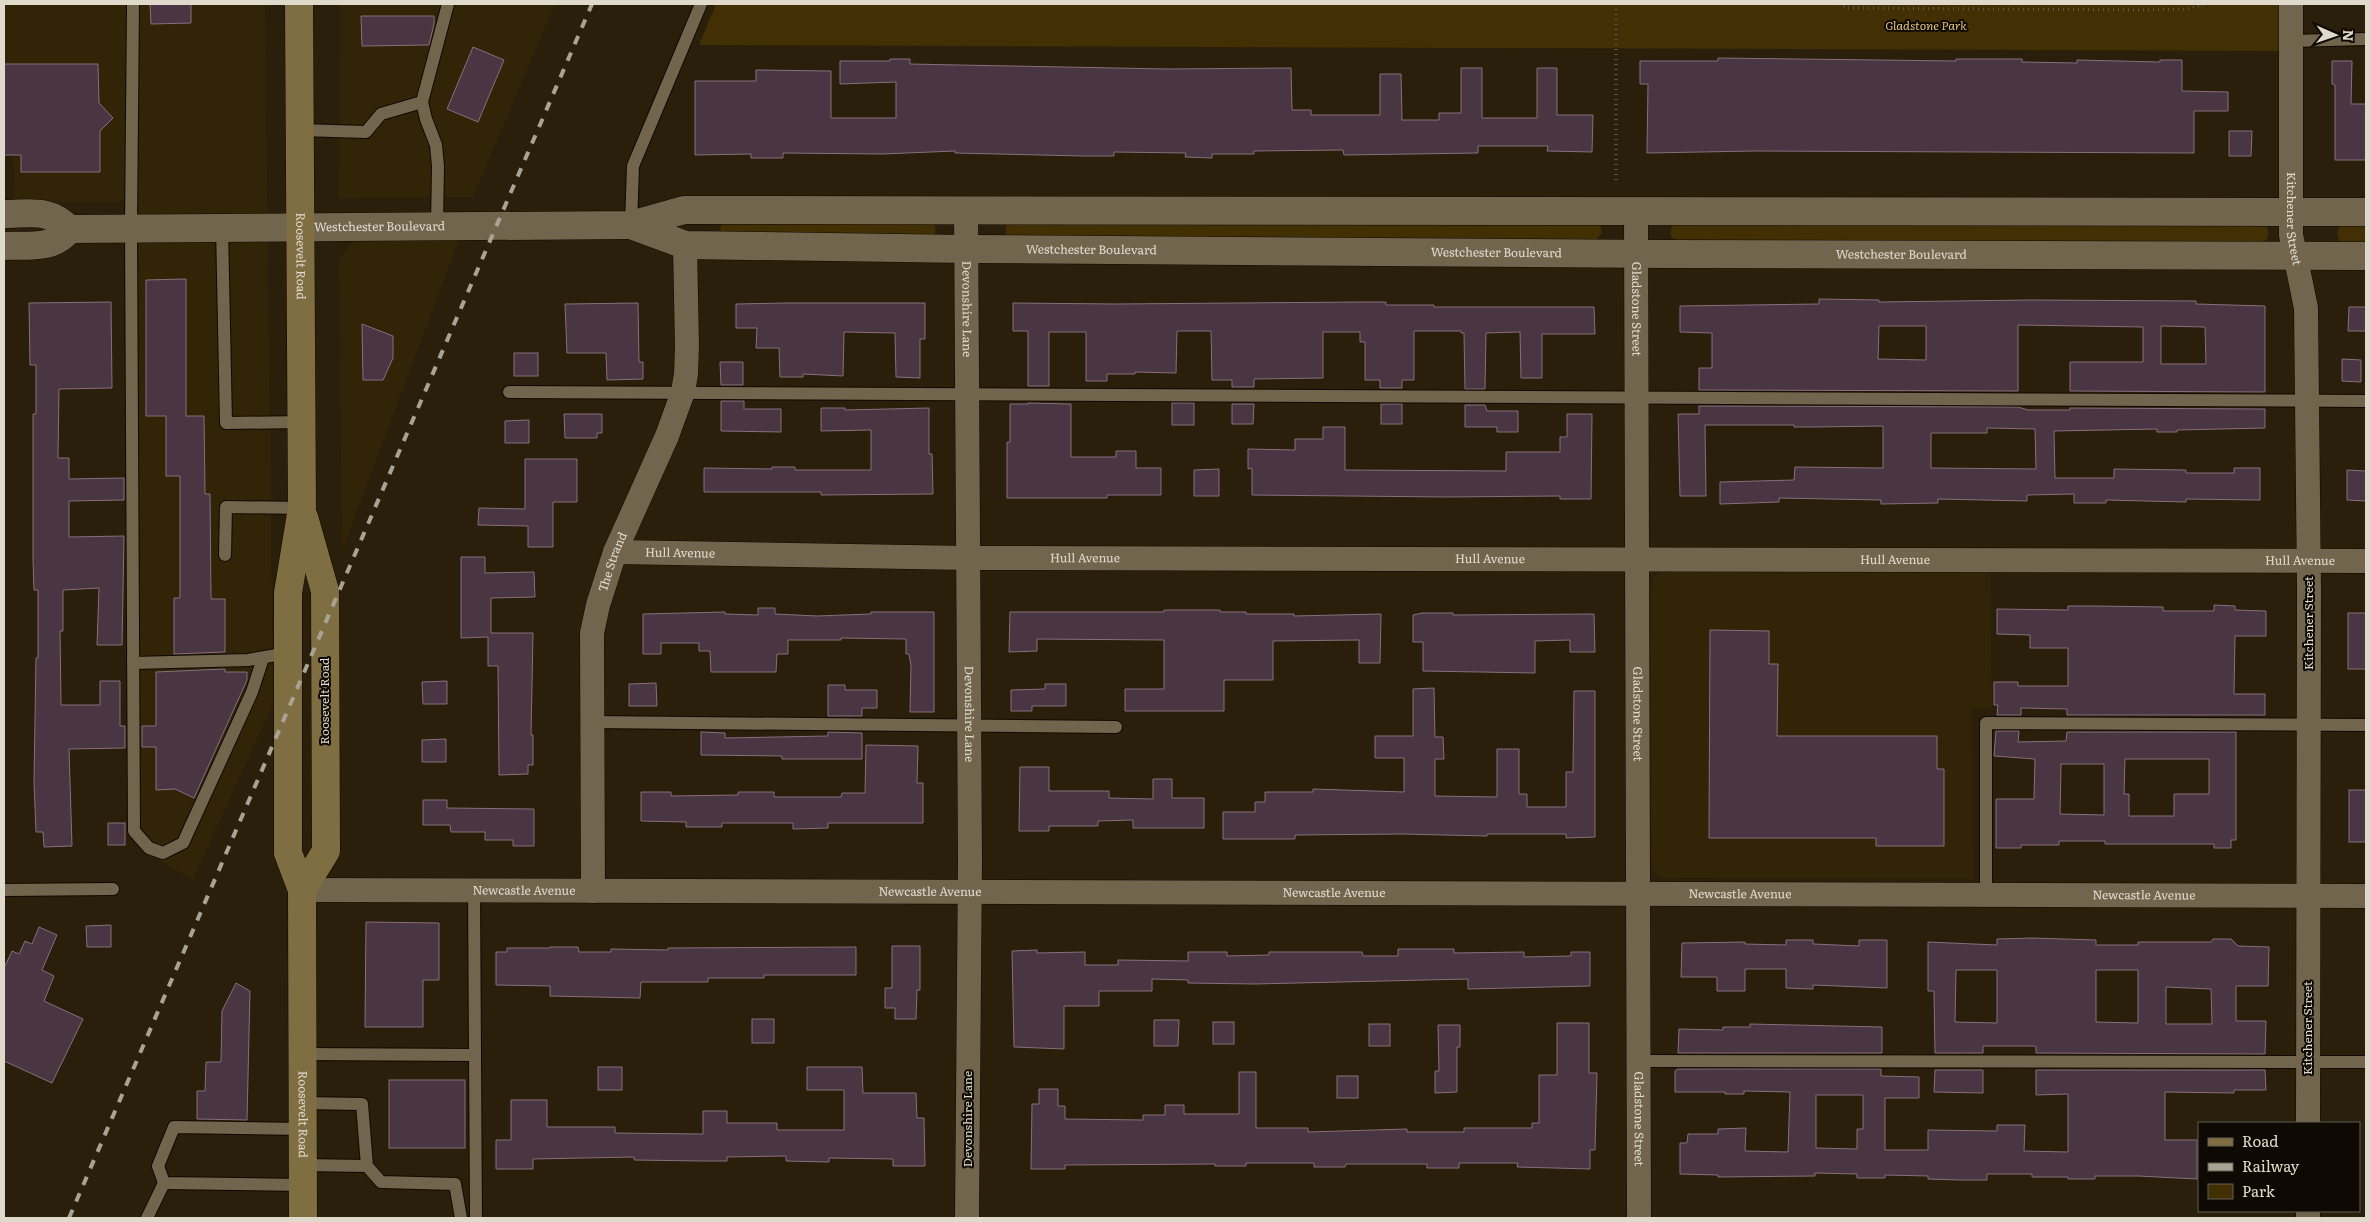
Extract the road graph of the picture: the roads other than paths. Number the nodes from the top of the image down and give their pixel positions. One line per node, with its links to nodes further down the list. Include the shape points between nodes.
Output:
1 (133, 4): 18 (lane)
2 (299, 4): 9 (main road, Roosevelt Road)
3 (448, 4): 8 (lane)
4 (701, 4): 15 (lane, via 633,166)
5 (2291, 4): 7 (street, Kitchener Street)
6 (2366, 39): 7 (lane)
7 (2291, 41): 12 (street, Kitchener Street)
8 (422, 102): 9 (lane, via 381,114 366,132); 16 (lane, via 436,145)
9 (300, 130): 17 (main road, Roosevelt Road)
10 (966, 209): 11 (street, Westchester Boulevard); 15 (street, Westchester Boulevard, via 684,210); 23 (street, Devonshire Lane)
11 (1636, 210): 12 (street, Westchester Boulevard); 24 (street, Gladstone Street)
12 (2291, 211): 13 (street, Westchester Boulevard); 26 (street, Kitchener Street, via 2291,235)
13 (2366, 212)
14 (4, 214): 20 (street, via 48,214 59,218)
15 (631, 225): 16 (street, Westchester Boulevard); 21 (street, Westchester Boulevard)
16 (437, 226): 17 (street, Westchester Boulevard)
17 (300, 227): 19 (street, Westchester Boulevard); 33 (main road, Roosevelt Road)
18 (131, 228): 19 (street, Westchester Boulevard); 20 (street, Westchester Boulevard); 42 (lane)
19 (222, 228): 33 (lane, via 226,423)
20 (69, 229): 22 (street, via 54,243)
21 (685, 244): 23 (street, Westchester Boulevard); 28 (street, The Strand, via 687,346)
22 (4, 246)
23 (966, 249): 24 (street, Westchester Boulevard); 29 (street, Devonshire Lane)
24 (1636, 254): 26 (street, Westchester Boulevard); 30 (street, Gladstone Street)
25 (2366, 256): 26 (street, Westchester Boulevard)
26 (2296, 257): 31 (street, Kitchener Street, via 2306,308)
27 (509, 392): 28 (lane)
28 (683, 392): 29 (lane); 35 (street, The Strand)
29 (967, 394): 30 (lane); 37 (street, Devonshire Lane)
30 (1637, 398): 31 (lane); 38 (street, Gladstone Street)
31 (2307, 400): 32 (lane); 39 (street, Kitchener Street)
32 (2366, 401)
33 (301, 422): 34 (main road, Roosevelt Road)
34 (302, 508): 36 (lane, via 226,507); 41 (main road, Roosevelt Road); 50 (main road, Roosevelt Road, via 325,591 326,851)
35 (615, 552): 37 (street, Hull Avenue); 43 (street, The Strand, via 592,633)
36 (226, 555)
37 (968, 558): 38 (street, Hull Avenue); 44 (street, Devonshire Lane)
38 (1637, 558): 39 (street, Hull Avenue); 54 (street, Gladstone Street)
39 (2309, 560): 40 (street, Hull Avenue); 45 (street, Kitchener Street)
40 (2366, 561)
41 (275, 655): 42 (lane, via 248,660); 42 (lane, via 252,692 183,843 163,853 150,848 134,831); 50 (main road, Roosevelt Road, via 288,854)
42 (133, 663)
43 (592, 722): 44 (lane); 52 (street, The Strand)
44 (969, 725): 47 (lane); 53 (street, Devonshire Lane)
45 (2308, 725): 46 (lane); 55 (lane, via 1986,723); 56 (street, Kitchener Street)
46 (2366, 725)
47 (1116, 727)
48 (113, 889): 49 (lane)
49 (4, 890)
50 (302, 890): 51 (street, Newcastle Avenue); 58 (main road, Roosevelt Road)
51 (474, 890): 52 (street, Newcastle Avenue); 59 (lane)
52 (593, 891): 53 (street, Newcastle Avenue)
53 (970, 892): 54 (street, Newcastle Avenue); 72 (street, Devonshire Lane)
54 (1639, 894): 55 (street, Newcastle Avenue); 60 (street, Gladstone Street)
55 (1986, 895): 56 (street, Newcastle Avenue)
56 (2308, 896): 57 (street, Newcastle Avenue); 61 (street, Kitchener Street)
57 (2366, 896)
58 (303, 1054): 59 (lane); 63 (main road, Roosevelt Road)
59 (475, 1055): 71 (lane)
60 (1639, 1061): 61 (lane); 73 (street, Gladstone Street)
61 (2308, 1062): 62 (lane); 64 (street, Kitchener Street)
62 (2366, 1062)
63 (303, 1116): 65 (lane, via 362,1104); 66 (main road, Roosevelt Road); 67 (lane, via 174,1127 158,1166)
64 (2308, 1122)
65 (367, 1166): 66 (lane); 70 (lane, via 381,1182 455,1184)
66 (304, 1175): 67 (lane); 69 (main road, Roosevelt Road)
67 (164, 1183): 68 (lane)
68 (147, 1218)
69 (303, 1218)
70 (461, 1218)
71 (476, 1218)
72 (968, 1218)
73 (1639, 1218)

